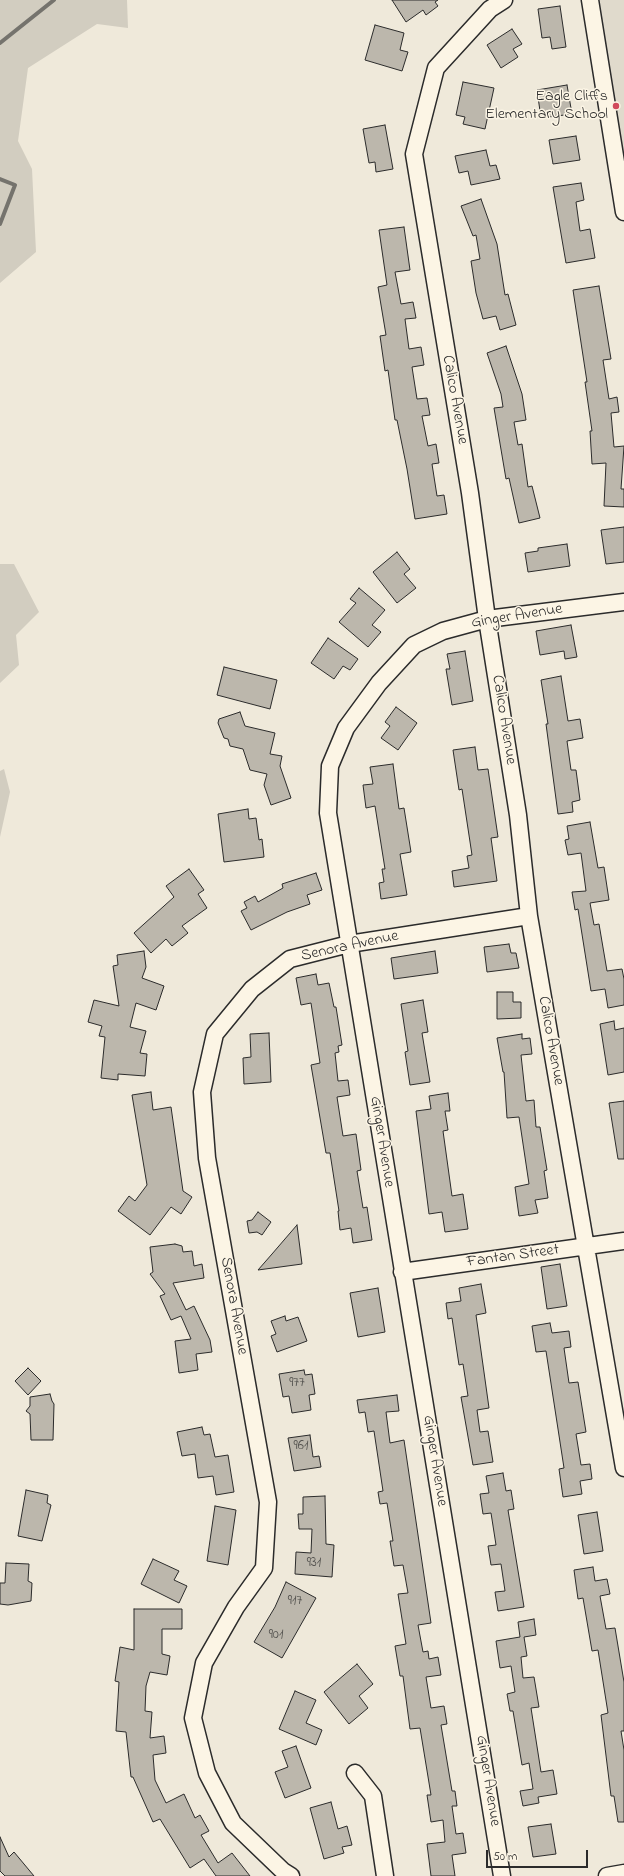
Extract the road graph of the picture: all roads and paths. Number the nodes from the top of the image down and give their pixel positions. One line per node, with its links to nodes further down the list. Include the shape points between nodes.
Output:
1 (504, 0): 5 (street, Calico Avenue, via 490,9 436,68 414,154 470,493)
2 (590, 0): 3 (street)
3 (624, 212)
4 (624, 602): 5 (street, Ginger Avenue)
5 (486, 619): 6 (street, Calico Avenue, via 518,815); 7 (street, Ginger Avenue, via 443,631 414,645 379,683 346,728 330,766 328,813)
6 (530, 916): 7 (street, Senora Avenue); 9 (street, Calico Avenue)
7 (349, 944): 10 (street, Ginger Avenue); 14 (street, Senora Avenue, via 290,960 252,989 215,1034 202,1092 207,1158 268,1502 264,1568 236,1606 204,1663 193,1718 207,1773 233,1823)
8 (624, 1240): 9 (street, Fantan Street)
9 (587, 1247): 10 (street, Fantan Street); 11 (street, Calico Avenue)
10 (402, 1272): 16 (street, Ginger Avenue)
11 (624, 1468)
12 (354, 1773): 15 (street, via 373,1796)
13 (624, 1873): 17 (street)
14 (291, 1876)
15 (385, 1876)
16 (502, 1876)
17 (607, 1876)

